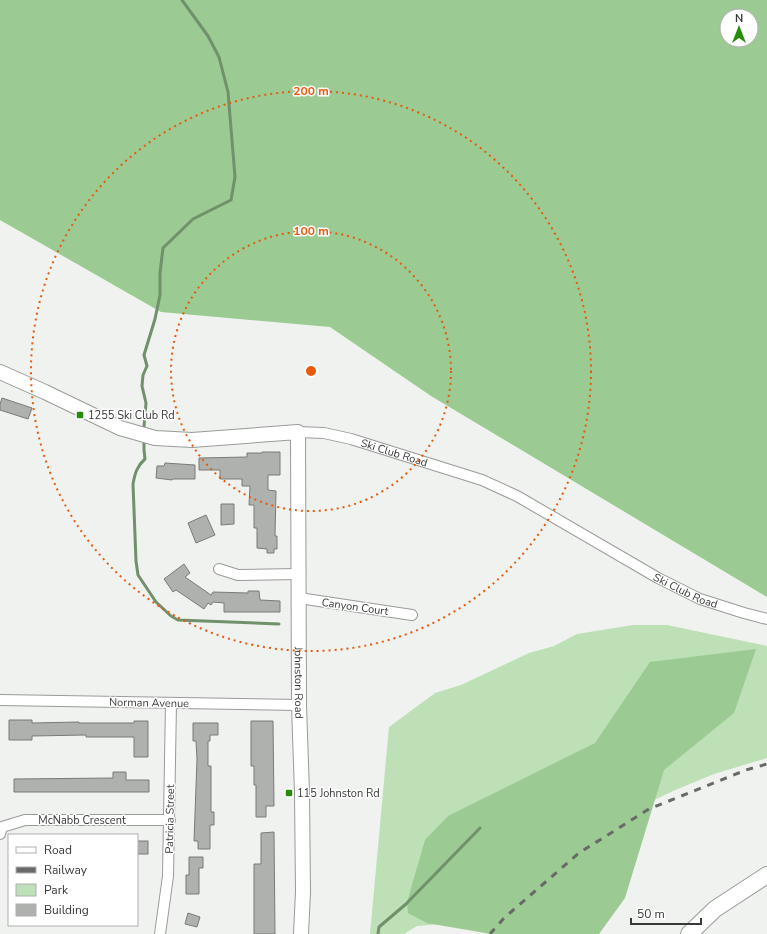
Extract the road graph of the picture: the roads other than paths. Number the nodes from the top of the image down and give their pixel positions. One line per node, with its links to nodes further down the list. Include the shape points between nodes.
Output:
1 (0, 372): 2 (street, Ski Club Road, via 120,428 155,438 192,440)
2 (298, 432): 4 (street, Johnston Road); 7 (street, Ski Club Road, via 324,433 351,439 482,480 517,496 658,578 700,599)
3 (219, 569): 4 (street, via 238,575)
4 (298, 574): 5 (street, Johnston Road)
5 (299, 598): 6 (street, Canyon Court); 10 (street, Johnston Road)
6 (412, 615)
7 (767, 619)
8 (0, 700): 9 (street, Norman Avenue)
9 (171, 704): 10 (street, Norman Avenue); 11 (street, Patricia Street)
10 (299, 705): 15 (street, Johnston Road, via 303,892)
11 (170, 820): 12 (street, McNabb Crescent, via 25,820 2,827); 14 (street, Patricia Street, via 168,876)
12 (0, 834)
13 (767, 876): 16 (main road, via 715,909)
14 (160, 934)
15 (301, 934)
16 (689, 934)

